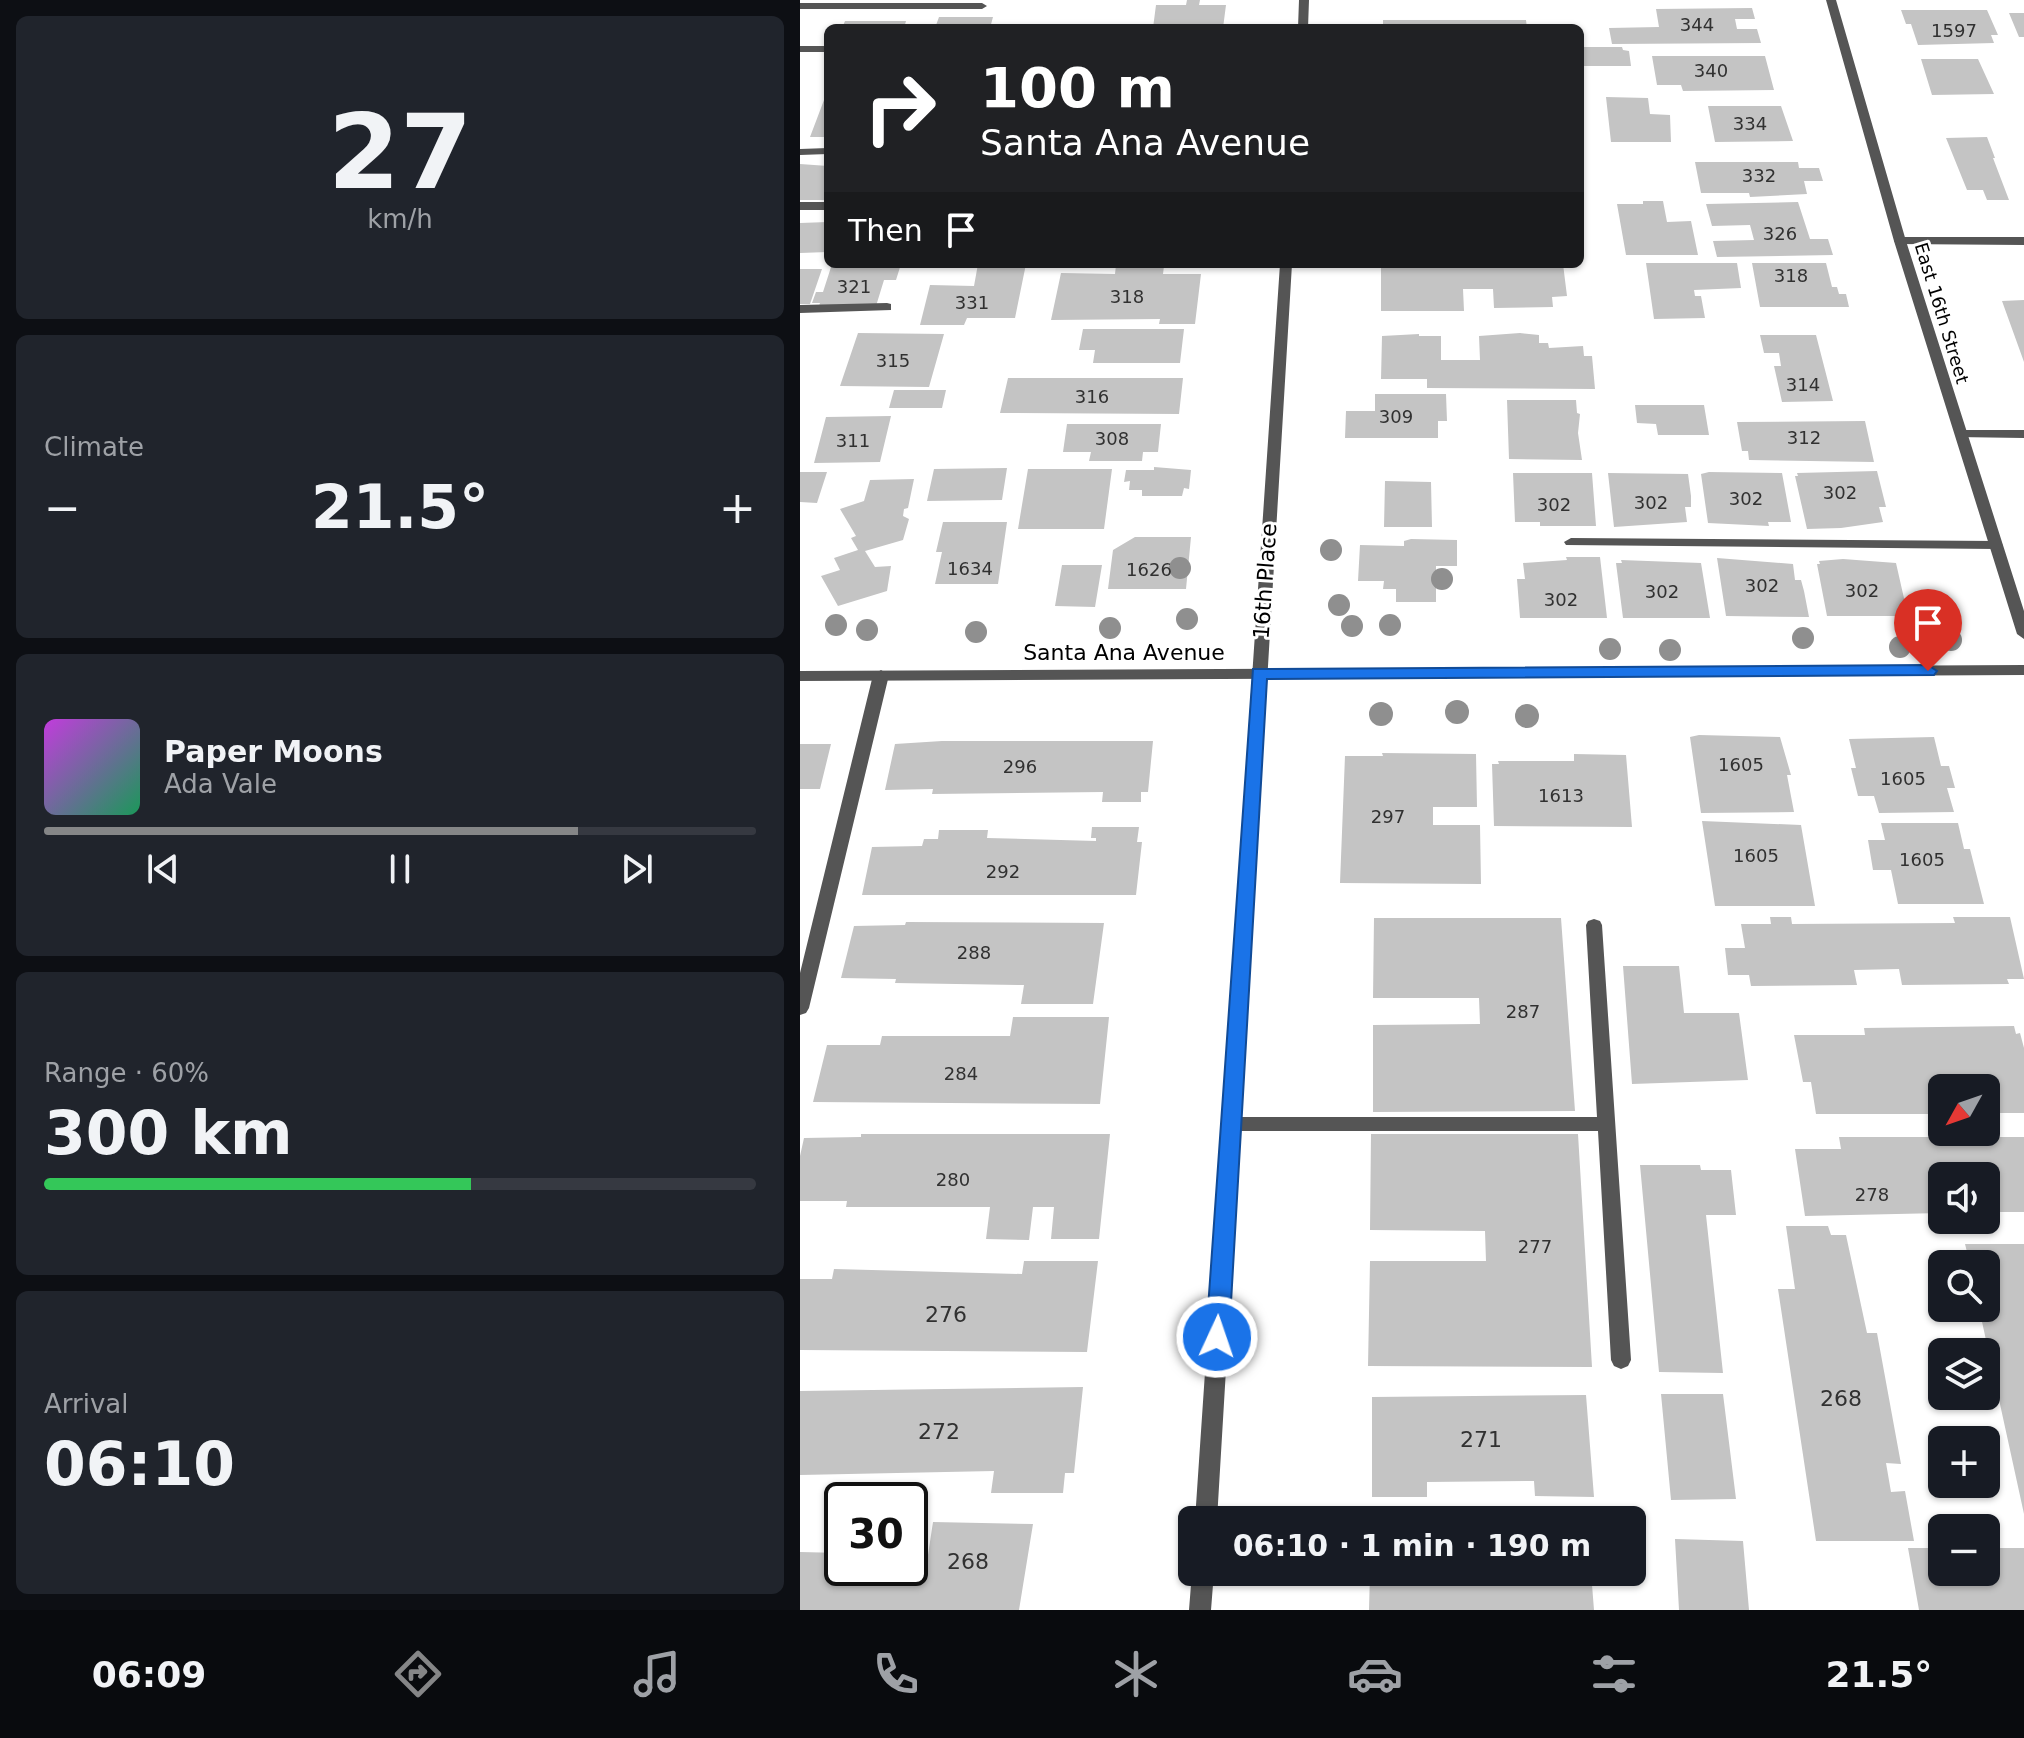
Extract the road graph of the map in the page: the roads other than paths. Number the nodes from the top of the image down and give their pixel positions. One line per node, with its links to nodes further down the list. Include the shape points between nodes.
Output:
1 (1304, 0): 5 (street)
2 (1831, 0): 12 (street, East 16th Street)
3 (800, 6): 4 (street)
4 (982, 6)
5 (1303, 24)
6 (800, 49): 7 (street)
7 (824, 49)
8 (824, 151): 9 (street)
9 (800, 152)
10 (800, 206): 11 (street)
11 (824, 206)
12 (1900, 241): 13 (street); 17 (street, East 16th Street)
13 (2024, 241)
14 (1286, 268): 23 (street, 16th Place)
15 (887, 307): 16 (street)
16 (800, 309)
17 (1961, 434): 18 (street); 20 (street, East 16th Street)
18 (2024, 434)
19 (1571, 542): 20 (street)
20 (1996, 545): 21 (street, East 16th Street)
21 (2024, 634)
22 (2024, 670): 23 (street, Santa Ana Avenue)
23 (1259, 673): 24 (street, Santa Ana Avenue); 28 (street, 16th Place)
24 (881, 675): 25 (street, Santa Ana Avenue); 27 (street)
25 (800, 676)
26 (1594, 925): 29 (street)
27 (800, 1008)
28 (1231, 1124): 29 (street); 31 (street, 16th Place)
29 (1607, 1124): 30 (street)
30 (1621, 1360)
31 (1207, 1506)
32 (1202, 1586): 33 (street)
33 (1200, 1610)

